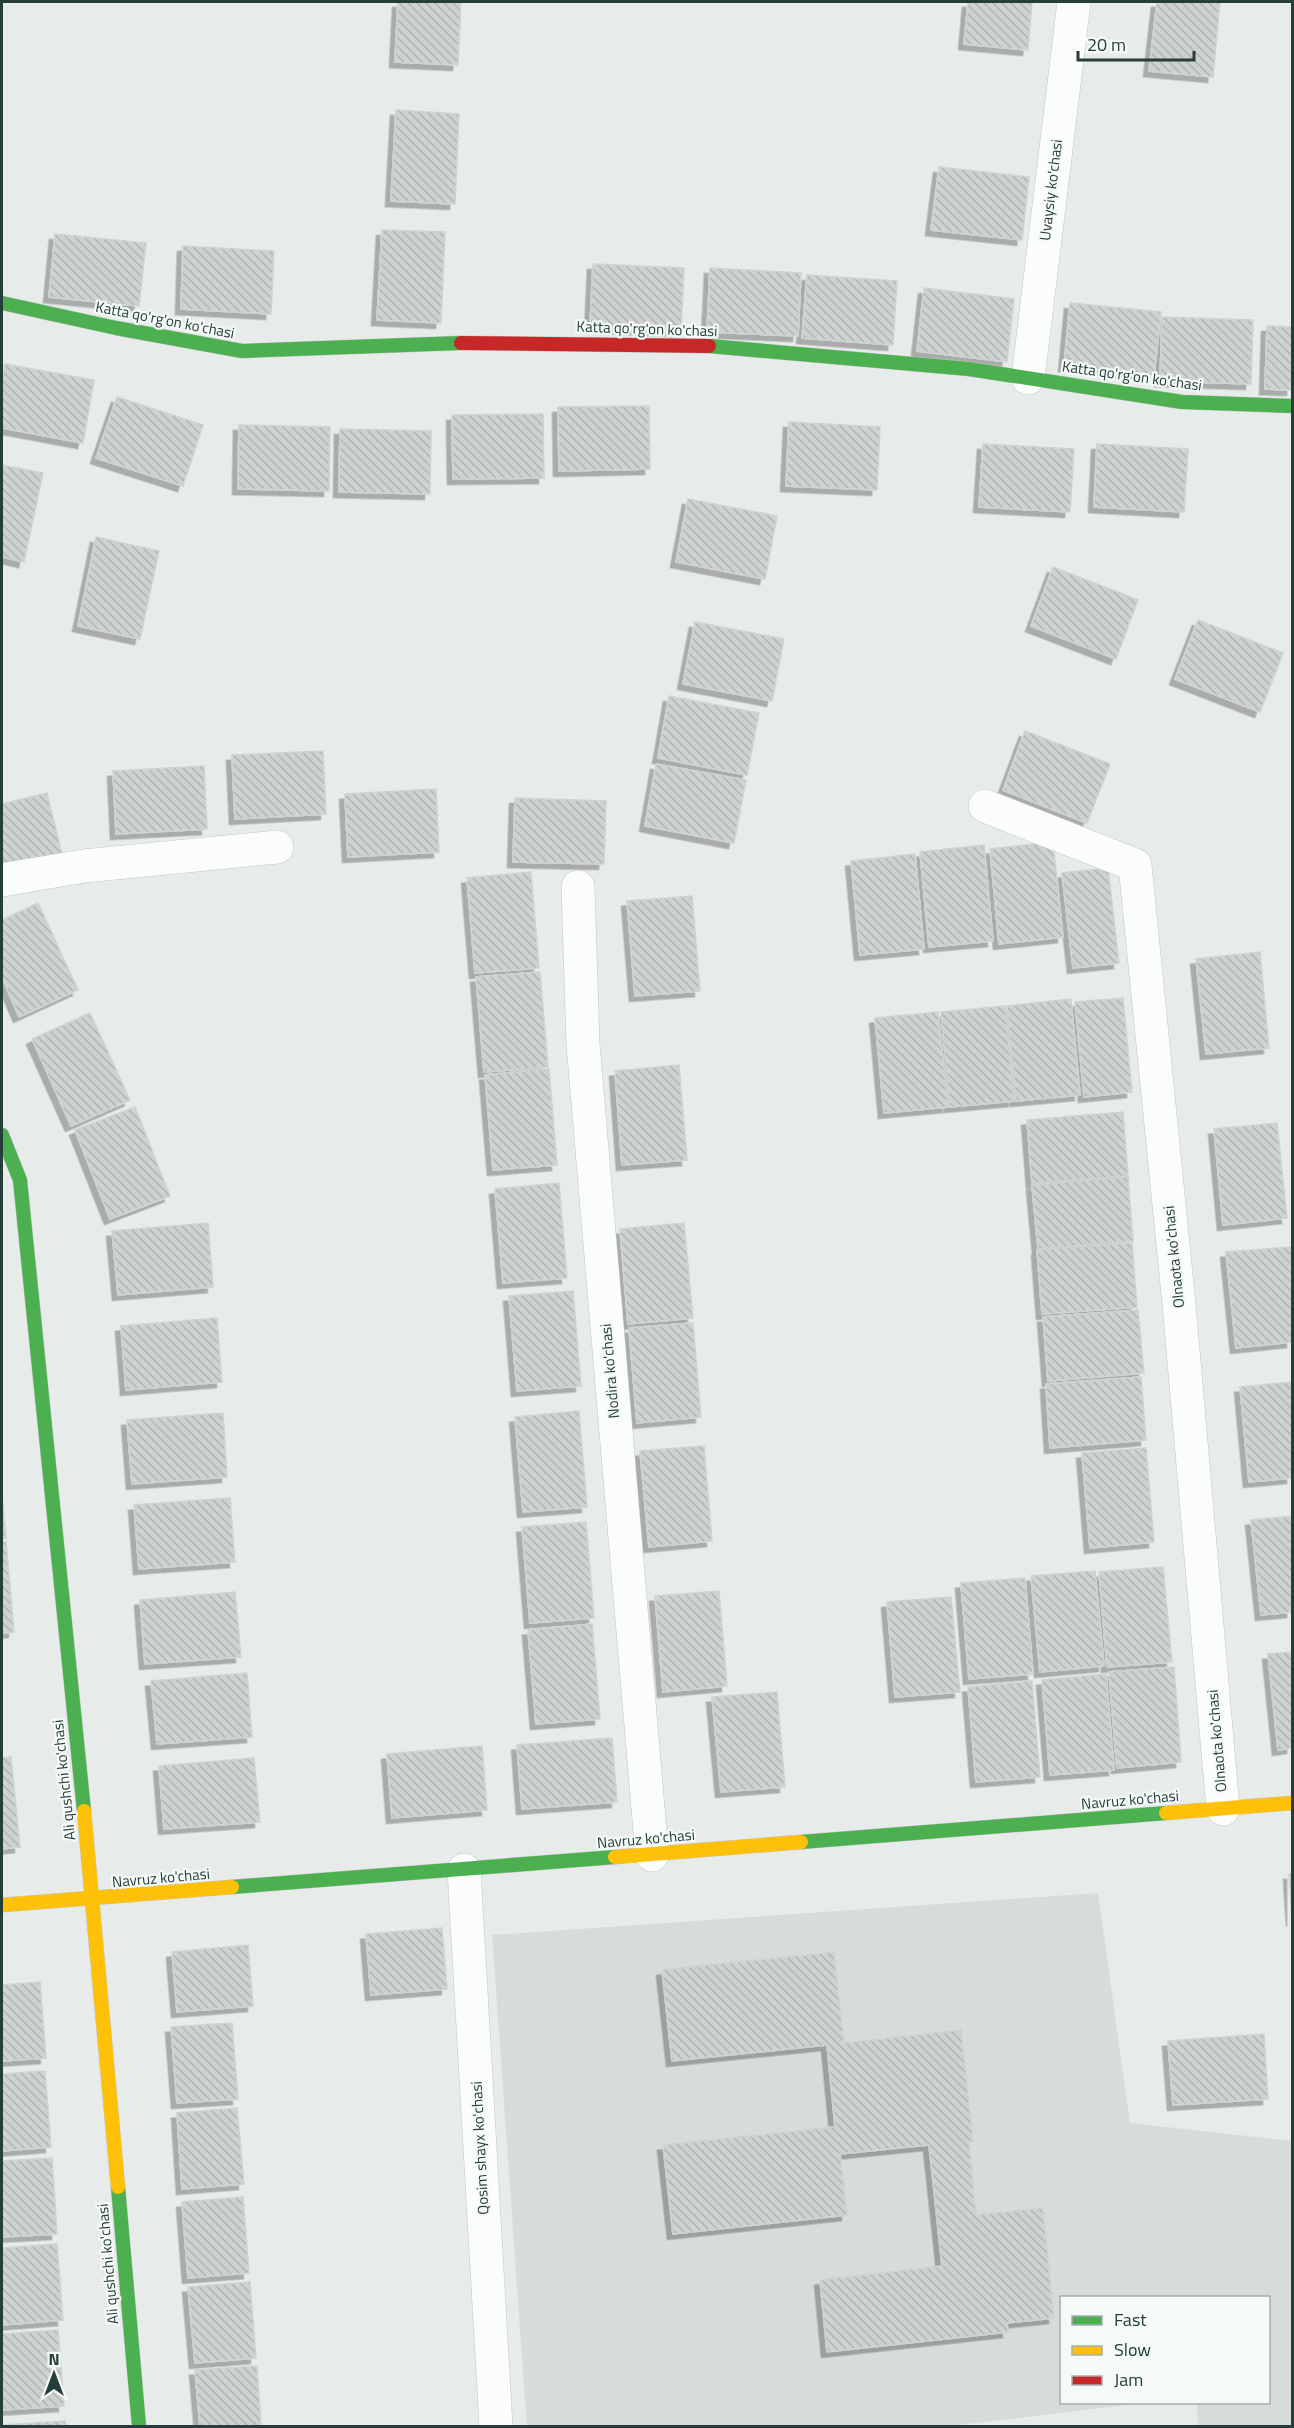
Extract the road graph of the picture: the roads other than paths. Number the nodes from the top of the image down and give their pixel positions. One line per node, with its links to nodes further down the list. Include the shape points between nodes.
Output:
1 (1074, 2): 3 (street, Uvaysiy ko'chasi)
2 (2, 303): 3 (street, Katta qo'rg'on ko'chasi, via 242,351 493,342 688,344 969,369)
3 (1028, 378): 4 (street, Katta qo'rg'on ko'chasi, via 1182,402)
4 (1293, 406)
5 (985, 806): 11 (street, Olnaota ko'chasi, via 1135,865 1179,1304)
6 (277, 847): 7 (street, via 84,866)
7 (2, 880)
8 (578, 887): 12 (street, Nodira ko'chasi, via 584,1056)
9 (2, 1135): 14 (street, Ali qushchi ko'chasi, via 20,1180)
10 (1293, 1803): 11 (street, Navruz ko'chasi)
11 (1222, 1809): 12 (street, Navruz ko'chasi)
12 (652, 1855): 13 (street, Navruz ko'chasi)
13 (464, 1870): 14 (street, Navruz ko'chasi); 17 (street, Qosim shayx ko'chasi)
14 (93, 1900): 15 (street, Navruz ko'chasi); 16 (street, Ali qushchi ko'chasi)
15 (2, 1905)
16 (139, 2427)
17 (496, 2427)

